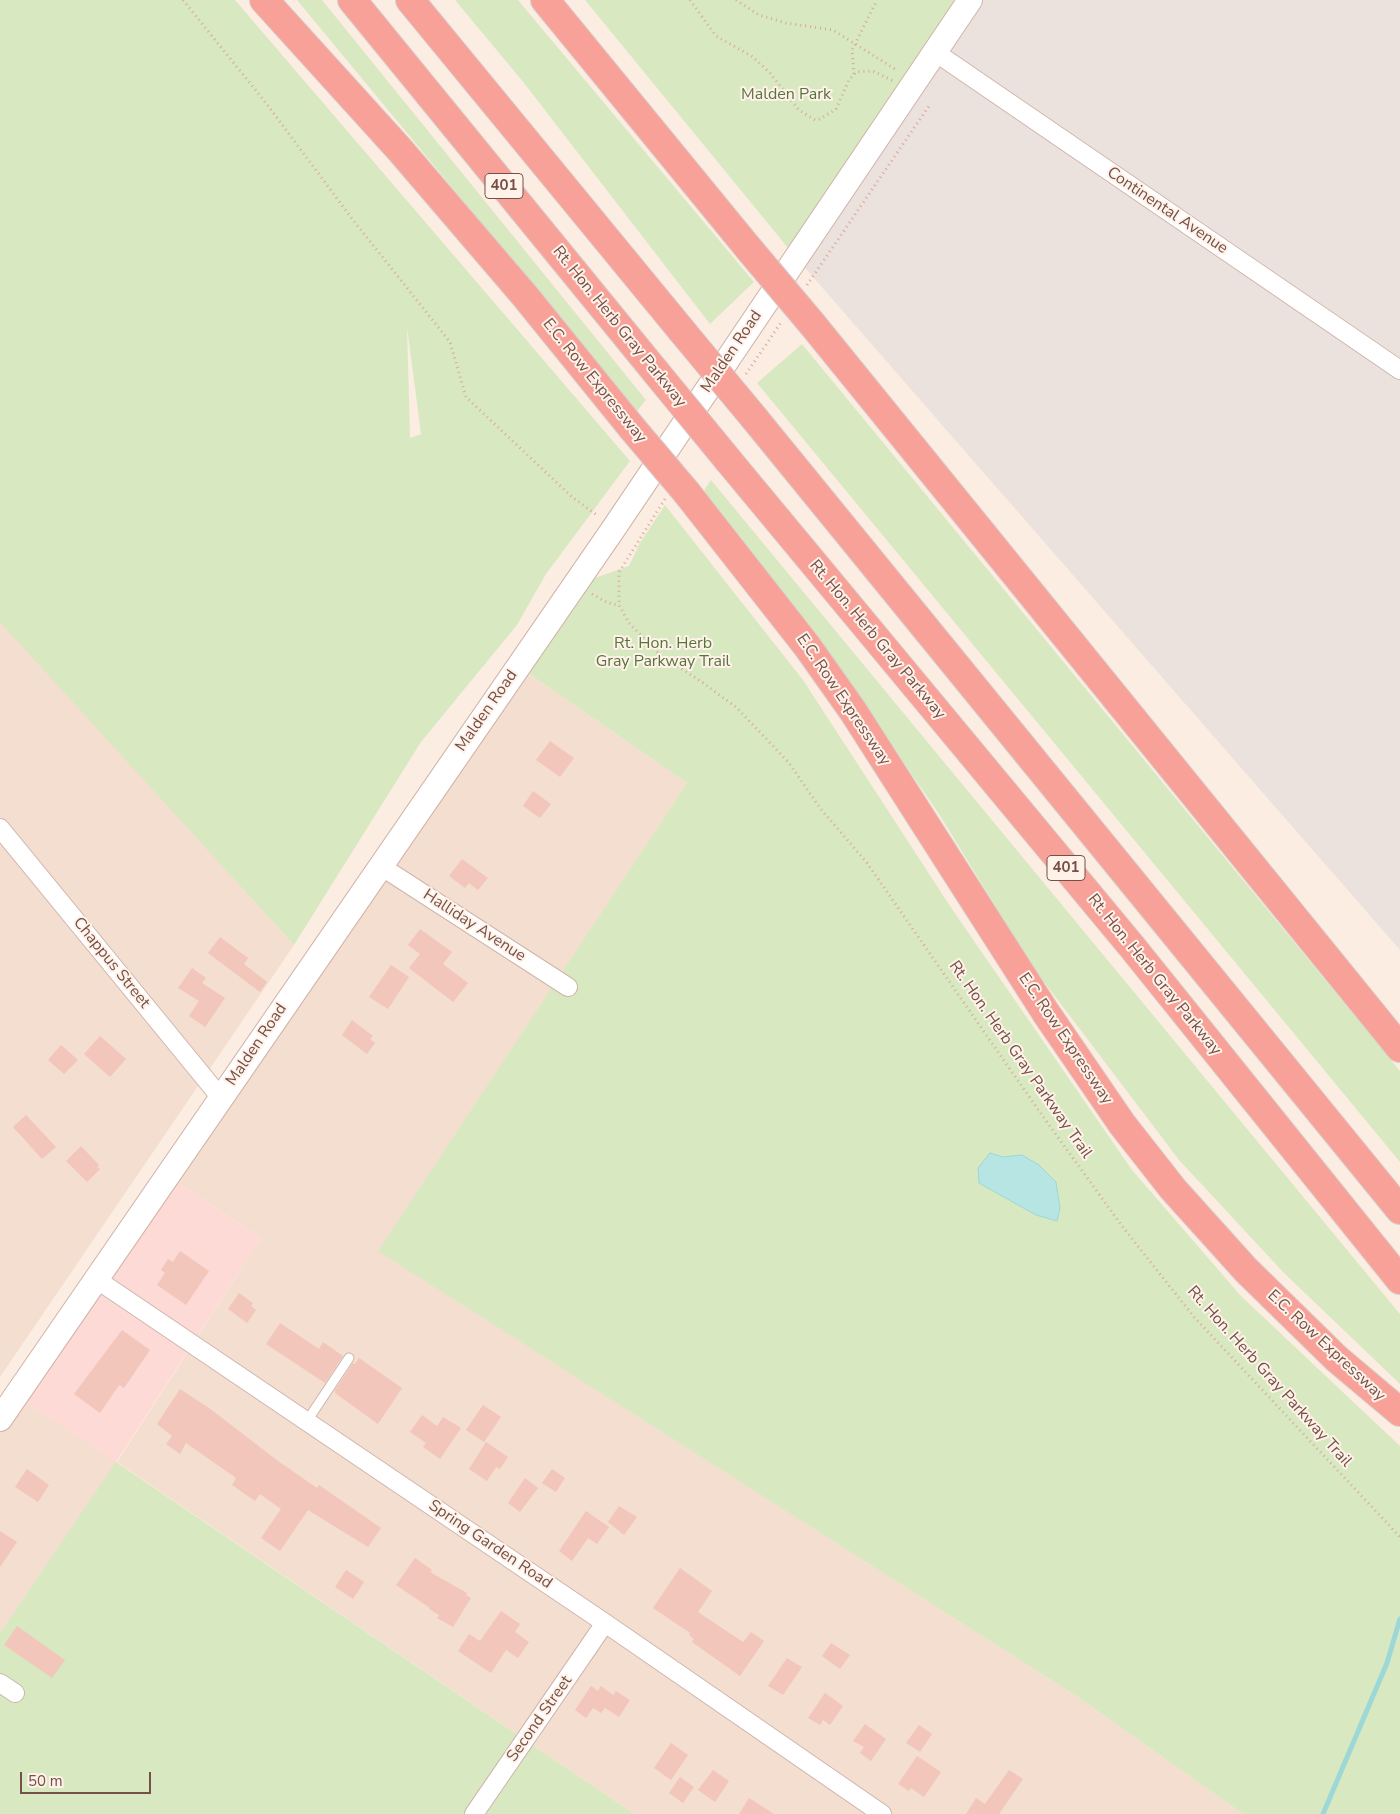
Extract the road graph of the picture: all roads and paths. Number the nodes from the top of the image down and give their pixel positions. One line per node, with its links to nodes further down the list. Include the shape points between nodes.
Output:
1 (183, 0): 21 (path, via 450,342 466,397 572,497)
2 (264, 0): 20 (highway, E.C. Row Expressway, bridge, via 400,150 524,296 632,428)
3 (352, 0): 31 (highway, Rt. Hon. Herb Gray Parkway / 401, bridge, via 655,372 1133,948)
4 (410, 0): 29 (highway, 401, bridge)
5 (545, 0): 27 (highway, bridge)
6 (690, 0): 12 (path, via 716,36 770,73 799,110 810,118 820,119 836,109)
7 (736, 0): 10 (path, via 759,15 833,30)
8 (877, 0): 10 (path)
9 (970, 0): 11 (main road, Malden Road)
10 (855, 43): 12 (path, via 852,50); 13 (path)
11 (935, 52): 18 (street, Continental Avenue); 21 (main road, Malden Road)
12 (854, 74): 14 (path, via 861,70 873,71 897,83)
13 (903, 75)
14 (900, 79)
15 (930, 106): 16 (path)
16 (802, 292)
17 (786, 316): 19 (path)
18 (1400, 370)
19 (743, 378)
20 (678, 492): 23 (path, via 619,572); 33 (highway, E.C. Row Expressway, via 777,606 853,711 1052,1022 1122,1124 1173,1189 1246,1270 1337,1359)
21 (614, 528): 22 (main road, Malden Road)
22 (574, 585): 23 (path, via 608,603); 25 (main road, Malden Road)
23 (619, 605): 36 (path, Rt. Hon. Herb Gray Parkway Trail, via 629,623 649,646 724,697 789,763 820,808 867,863 1122,1226 1194,1317)
24 (0, 828): 28 (street, Chappus Street)
25 (379, 865): 26 (street, Halliday Avenue); 28 (main road, Malden Road)
26 (568, 986)
27 (1400, 1048)
28 (221, 1098): 30 (main road, Malden Road)
29 (1400, 1210)
30 (96, 1279): 34 (main road, Malden Road); 35 (street, Spring Garden Road)
31 (1400, 1280)
32 (349, 1358): 35 (lane)
33 (1400, 1412)
34 (0, 1419)
35 (307, 1421): 37 (street, Spring Garden Road)
36 (1400, 1536)
37 (605, 1623): 40 (street, Second Street); 41 (street, Spring Garden Road)
38 (0, 1683): 39 (street)
39 (15, 1693)
40 (474, 1814)
41 (882, 1814)

